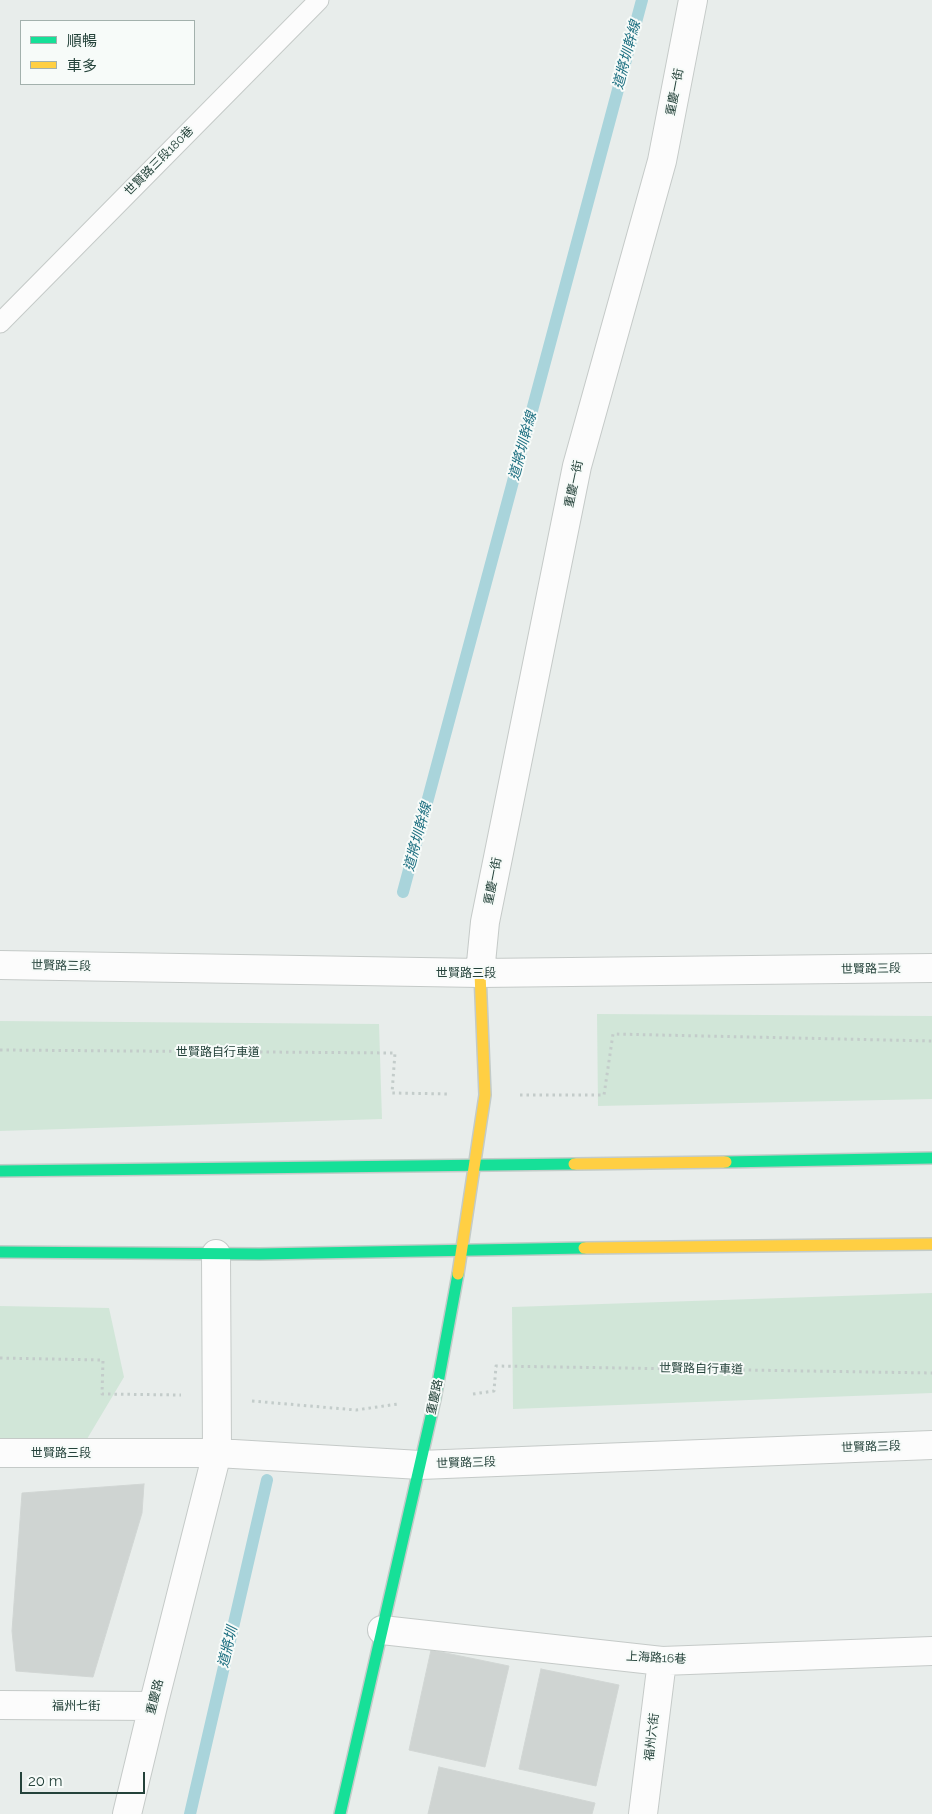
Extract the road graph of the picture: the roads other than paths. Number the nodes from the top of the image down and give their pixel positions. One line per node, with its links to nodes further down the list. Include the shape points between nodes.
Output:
1 (319, 0): 3 (lane, 世賢路三段180巷)
2 (693, 0): 6 (street, 重慶一街, via 662,161 577,466 485,922)
3 (0, 323)
4 (0, 965): 6 (street, 世賢路三段)
5 (932, 968): 6 (street, 世賢路三段)
6 (480, 973): 8 (main road, 重慶路, via 485,1095)
7 (932, 1158): 8 (main road)
8 (476, 1166): 9 (main road); 11 (main road, 重慶路)
9 (0, 1171)
10 (932, 1244): 11 (main road)
11 (463, 1249): 13 (main road); 17 (main road, 重慶路)
12 (0, 1252): 13 (main road)
13 (216, 1254): 16 (street, 重慶路)
14 (932, 1445): 17 (street, 世賢路三段)
15 (0, 1453): 16 (street, 世賢路三段)
16 (217, 1453): 17 (street, 世賢路三段); 22 (street, 重慶路)
17 (420, 1465): 18 (main road, 重慶路)
18 (382, 1630): 20 (street, 上海路16巷); 24 (main road, 重慶路)
19 (932, 1651): 20 (street, 上海路16巷)
20 (662, 1661): 25 (street, 福州六街)
21 (0, 1705): 22 (street, 福州七街)
22 (153, 1706): 23 (street, 重慶路)
23 (127, 1814)
24 (340, 1814)
25 (642, 1814)

